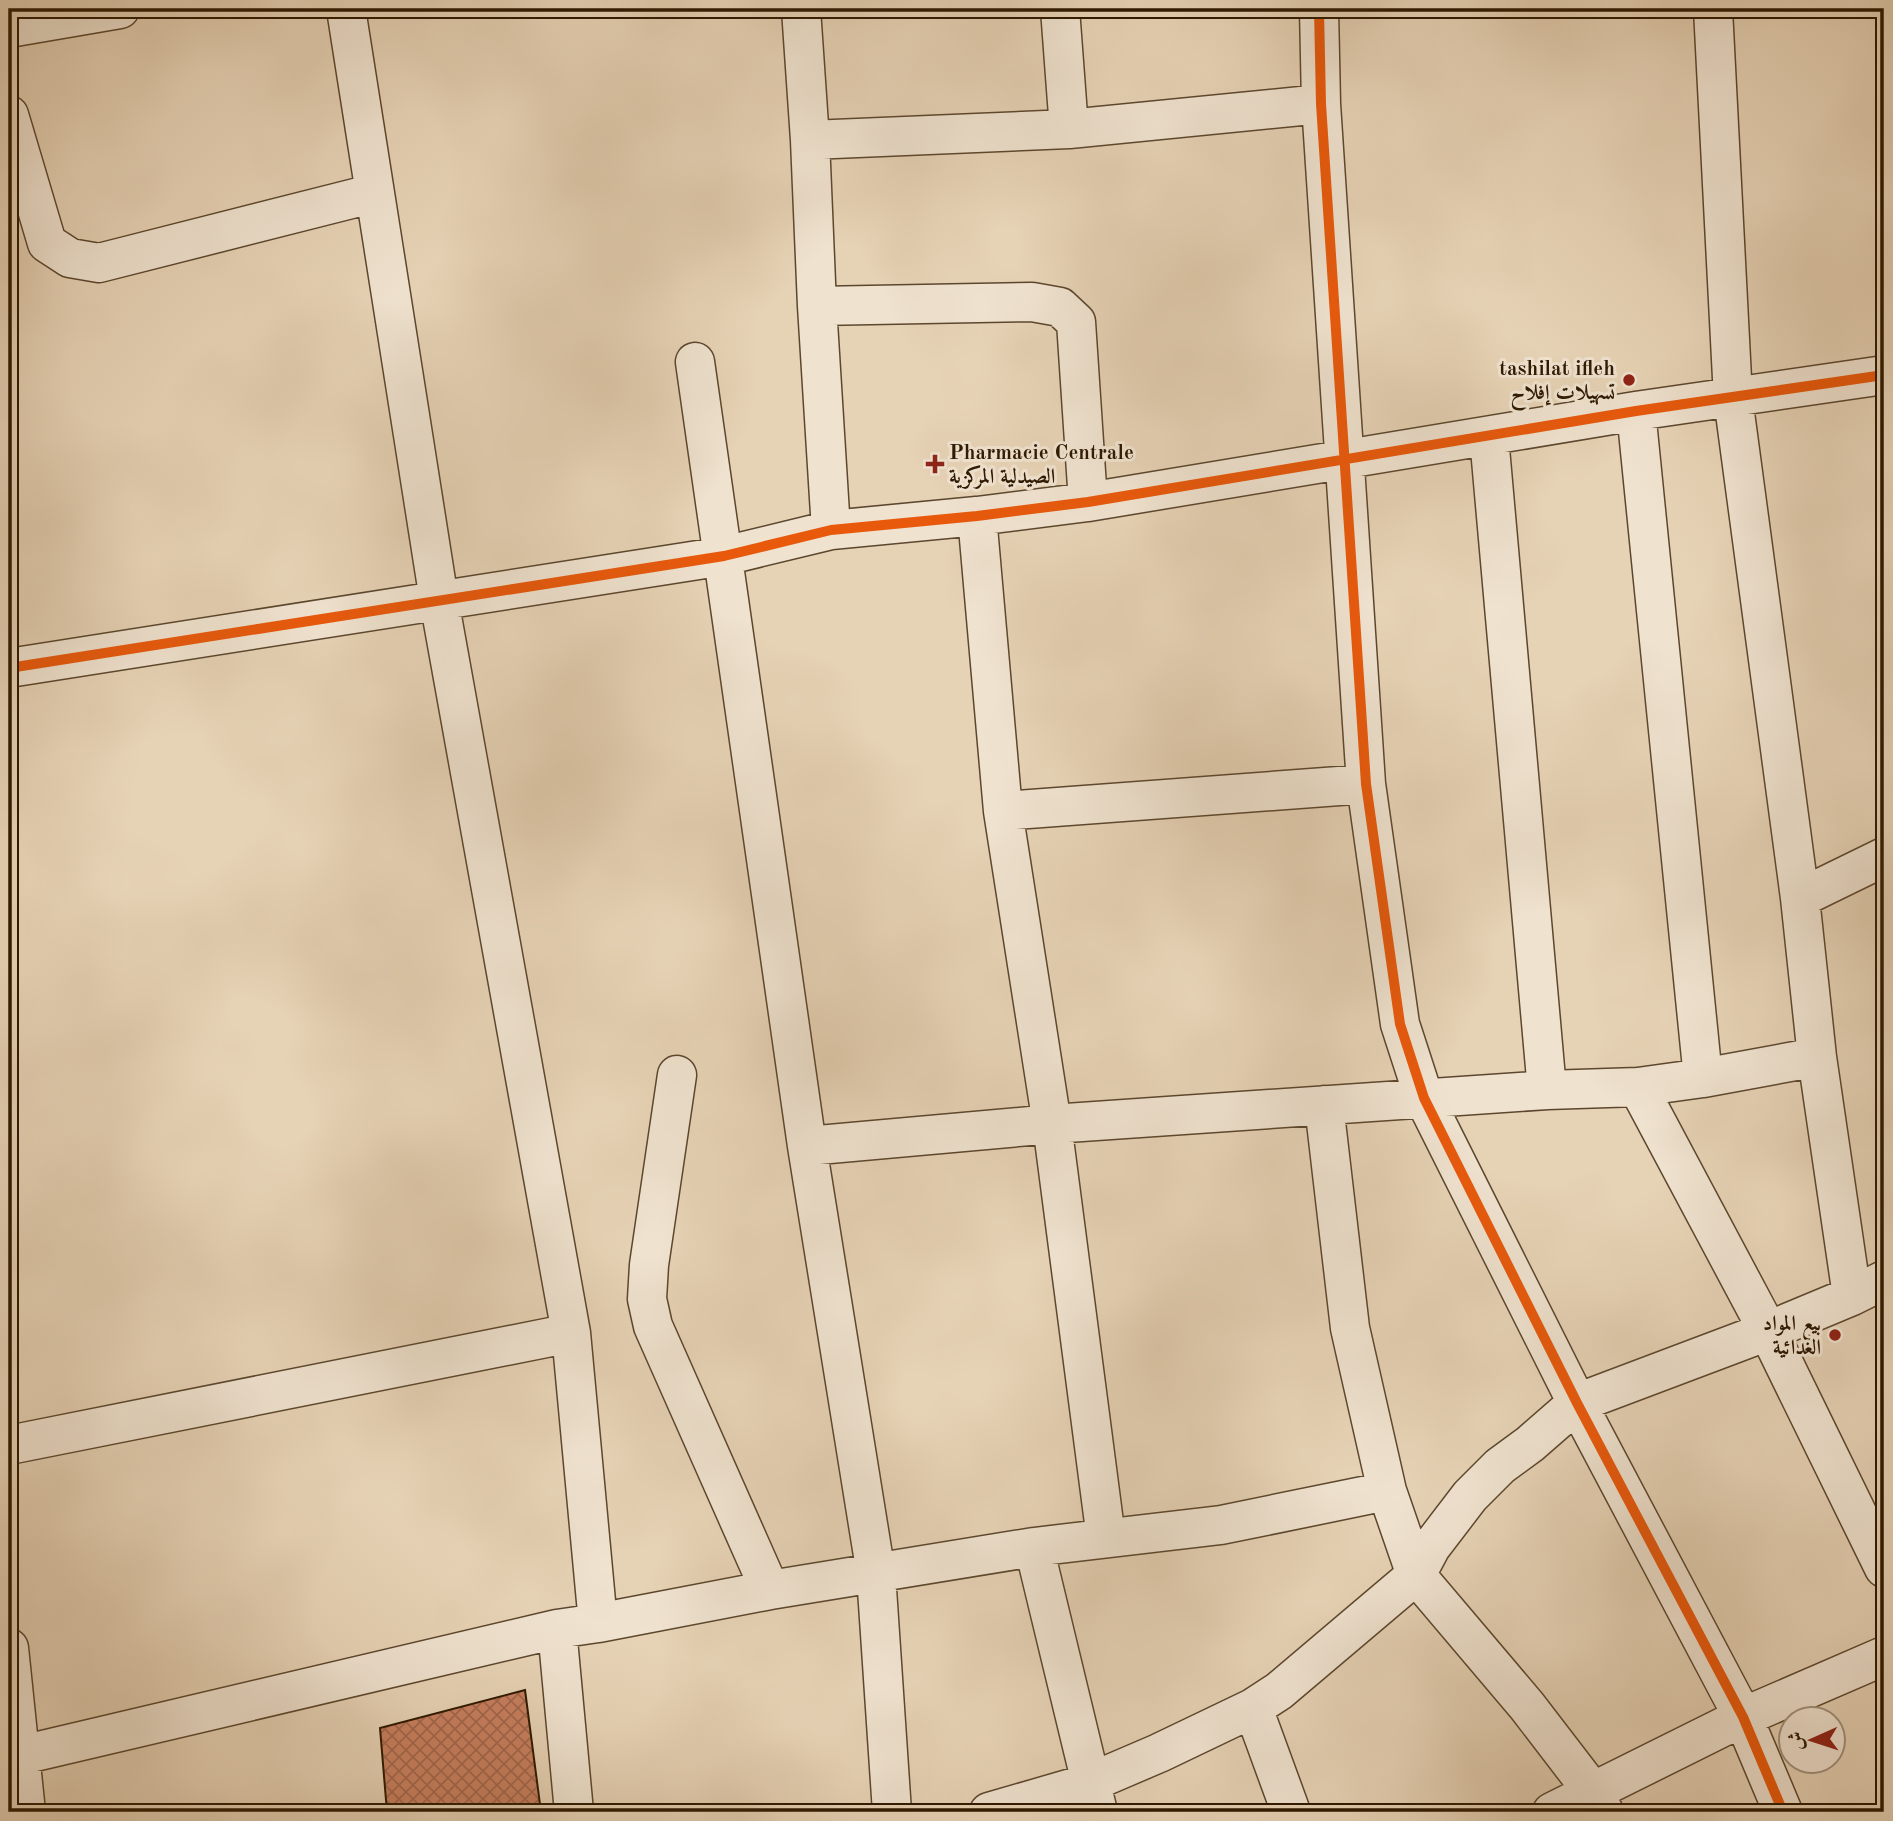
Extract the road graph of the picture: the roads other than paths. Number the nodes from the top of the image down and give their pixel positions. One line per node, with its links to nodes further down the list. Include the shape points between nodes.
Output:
1 (120, 9): 7 (street)
2 (346, 9): 12 (street)
3 (801, 9): 11 (street)
4 (1060, 9): 10 (street)
5 (1319, 9): 8 (street)
6 (1713, 9): 16 (street)
7 (9, 29)
8 (1321, 104): 10 (street); 19 (street)
9 (9, 115): 12 (street, via 47,243 70,258 99,263)
10 (1069, 130): 11 (street)
11 (810, 140): 13 (street)
12 (375, 193): 24 (street)
13 (817, 306): 20 (street, via 1032,302 1060,307 1076,322); 22 (street)
14 (695, 362): 23 (street)
15 (1884, 375): 16 (street)
16 (1733, 398): 17 (street); 29 (street)
17 (1636, 411): 18 (street); 32 (street)
18 (1489, 437): 19 (street); 34 (street)
19 (1346, 459): 20 (street); 26 (street)
20 (1088, 502): 21 (street)
21 (977, 516): 22 (street); 27 (street)
22 (831, 530): 23 (street)
23 (724, 556): 24 (street); 38 (street)
24 (439, 600): 25 (street); 41 (street)
25 (9, 668)
26 (1366, 784): 27 (street); 35 (street, via 1400,1024)
27 (1003, 811): 37 (street)
28 (1884, 857): 29 (street)
29 (1800, 898): 30 (street)
30 (1817, 1058): 32 (street); 39 (street)
31 (677, 1075): 50 (street, via 647,1299 653,1326)
32 (1703, 1078): 33 (street)
33 (1638, 1087): 34 (street); 40 (street)
34 (1548, 1090): 35 (street)
35 (1424, 1098): 36 (street); 42 (street)
36 (1324, 1105): 37 (street); 44 (street, via 1350,1328)
37 (1052, 1124): 38 (street); 45 (street)
38 (807, 1146): 48 (street)
39 (1868, 1288): 40 (street)
40 (1768, 1331): 42 (street); 47 (street)
41 (571, 1333): 43 (street); 51 (street)
42 (1577, 1403): 49 (street, via 1470,1496); 56 (street)
43 (9, 1445)
44 (1387, 1491): 45 (street, via 1222,1525); 49 (street)
45 (1106, 1538): 46 (street)
46 (1034, 1547): 48 (street); 58 (street)
47 (1884, 1568)
48 (876, 1574): 50 (street); 62 (street)
49 (1416, 1575): 55 (street); 59 (street, via 1527,1706)
50 (770, 1590): 51 (street)
51 (598, 1623): 52 (street)
52 (557, 1629): 57 (street); 61 (street)
53 (9, 1648): 57 (street)
54 (1884, 1656): 56 (street)
55 (1253, 1708): 58 (street, via 1159,1754); 64 (street)
56 (1743, 1717): 59 (street); 66 (street)
57 (14, 1758): 60 (street)
58 (1093, 1798): 63 (street)
59 (1599, 1802): 65 (street)
60 (26, 1812)
61 (574, 1812)
62 (892, 1812)
63 (989, 1812)
64 (1291, 1812)
65 (1552, 1812)
66 (1783, 1812)

